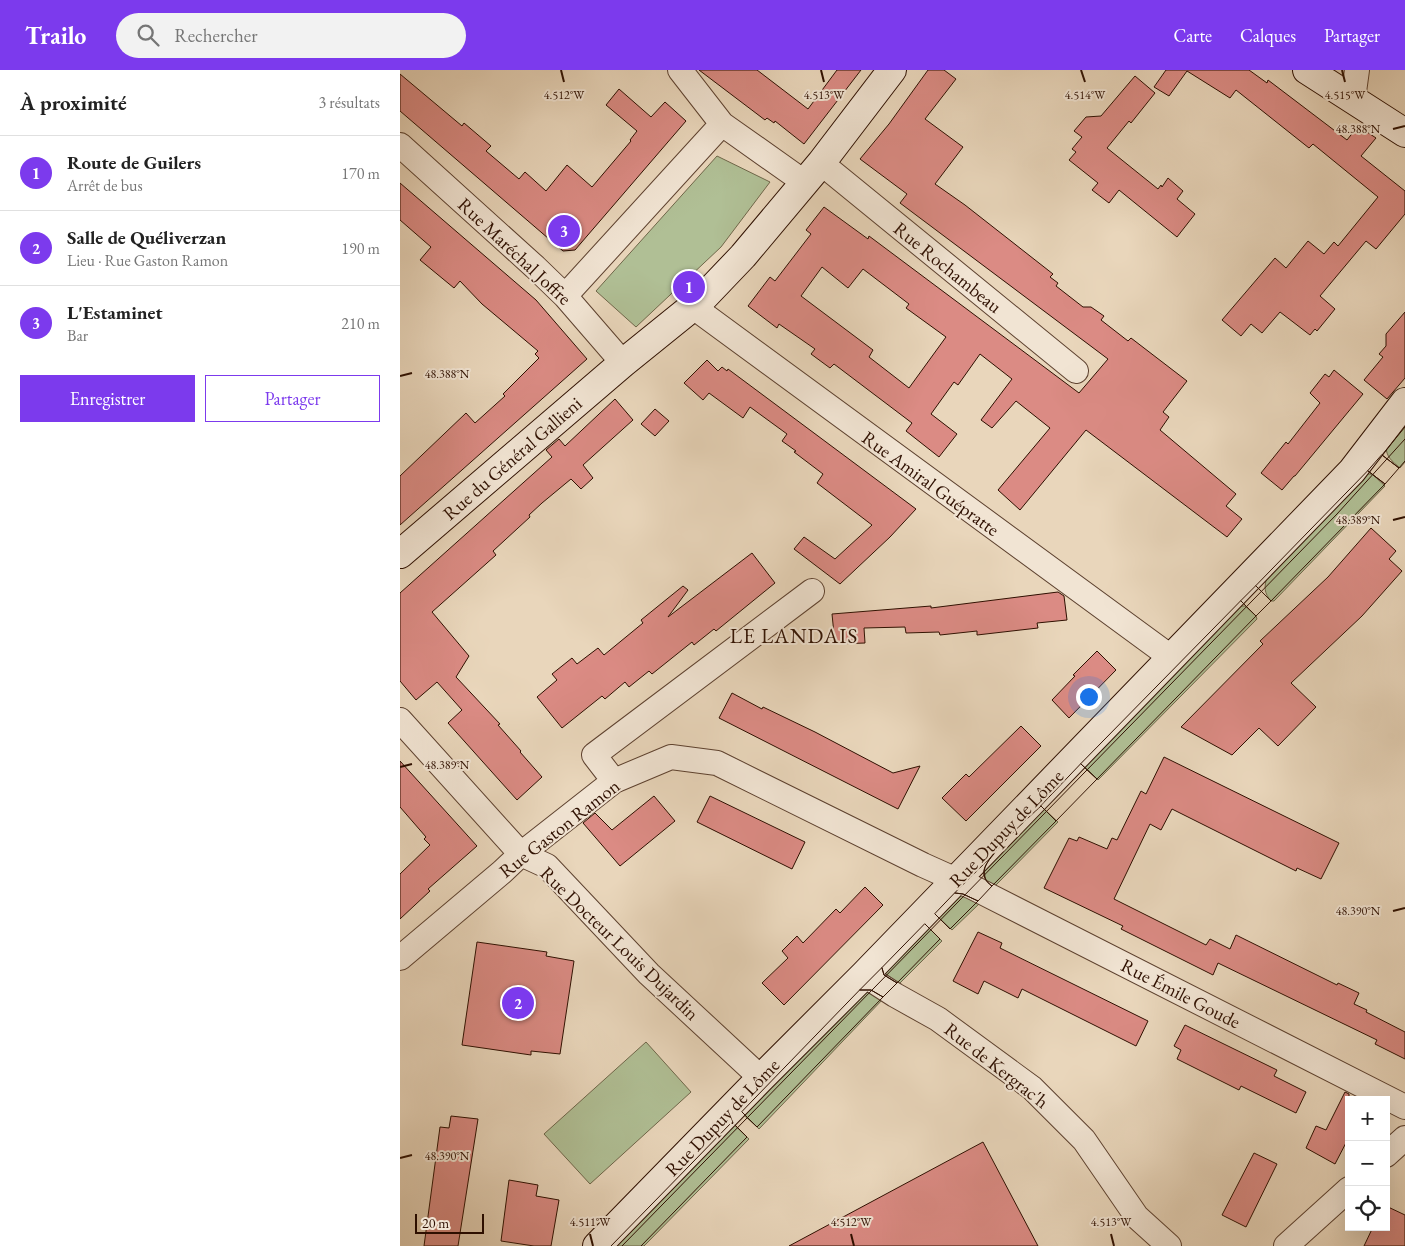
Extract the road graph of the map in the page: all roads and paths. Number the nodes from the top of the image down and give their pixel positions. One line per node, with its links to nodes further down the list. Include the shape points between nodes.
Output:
1 (680, 70): 6 (street, Rue Rochambeau)
2 (892, 70): 9 (main road, Rue du Général Gallieni)
3 (1307, 70): 5 (main road)
4 (1357, 70): 5 (street)
5 (1353, 99): 7 (main road)
6 (722, 124): 9 (street, Rue Rochambeau); 10 (street)
7 (1405, 133)
8 (400, 146): 10 (street, Rue Maréchal Joffre)
9 (812, 172): 11 (main road, Rue du Général Gallieni, via 744,256); 13 (street, Rue Rochambeau)
10 (565, 296): 12 (street, Rue Maréchal Joffre)
11 (692, 306): 12 (main road, Rue du Général Gallieni); 17 (street, Rue Amiral Guépratte)
12 (623, 362): 15 (main road, Rue du Général Gallieni)
13 (1076, 371)
14 (1405, 402): 17 (main road, Rue Dupuy de Lôme, via 1352,471)
15 (400, 554)
16 (812, 591): 19 (street, via 594,755)
17 (1172, 658): 21 (main road, Rue Dupuy de Lôme)
18 (400, 720): 20 (street, Rue Docteur Louis Dujardin)
19 (614, 781): 20 (street, Rue Gaston Ramon); 21 (street, Rue Gaston Ramon, via 671,757 717,763 928,868)
20 (521, 854): 22 (street, Rue Gaston Ramon); 24 (street, Rue Docteur Louis Dujardin, via 547,866 649,974)
21 (957, 879): 23 (main road, Rue Dupuy de Lôme); 25 (street, Rue Émile Goude)
22 (400, 958)
23 (864, 975): 24 (main road, Rue Dupuy de Lôme); 30 (street, Rue de Kergrac'h, via 938,1019 1032,1088 1084,1140 1138,1217)
24 (761, 1078): 29 (main road, Rue Dupuy de Lôme)
25 (1405, 1106)
26 (1405, 1138): 27 (street)
27 (1390, 1151)
28 (1345, 1193): 31 (street)
29 (597, 1246)
30 (1169, 1246)
31 (1286, 1246)

